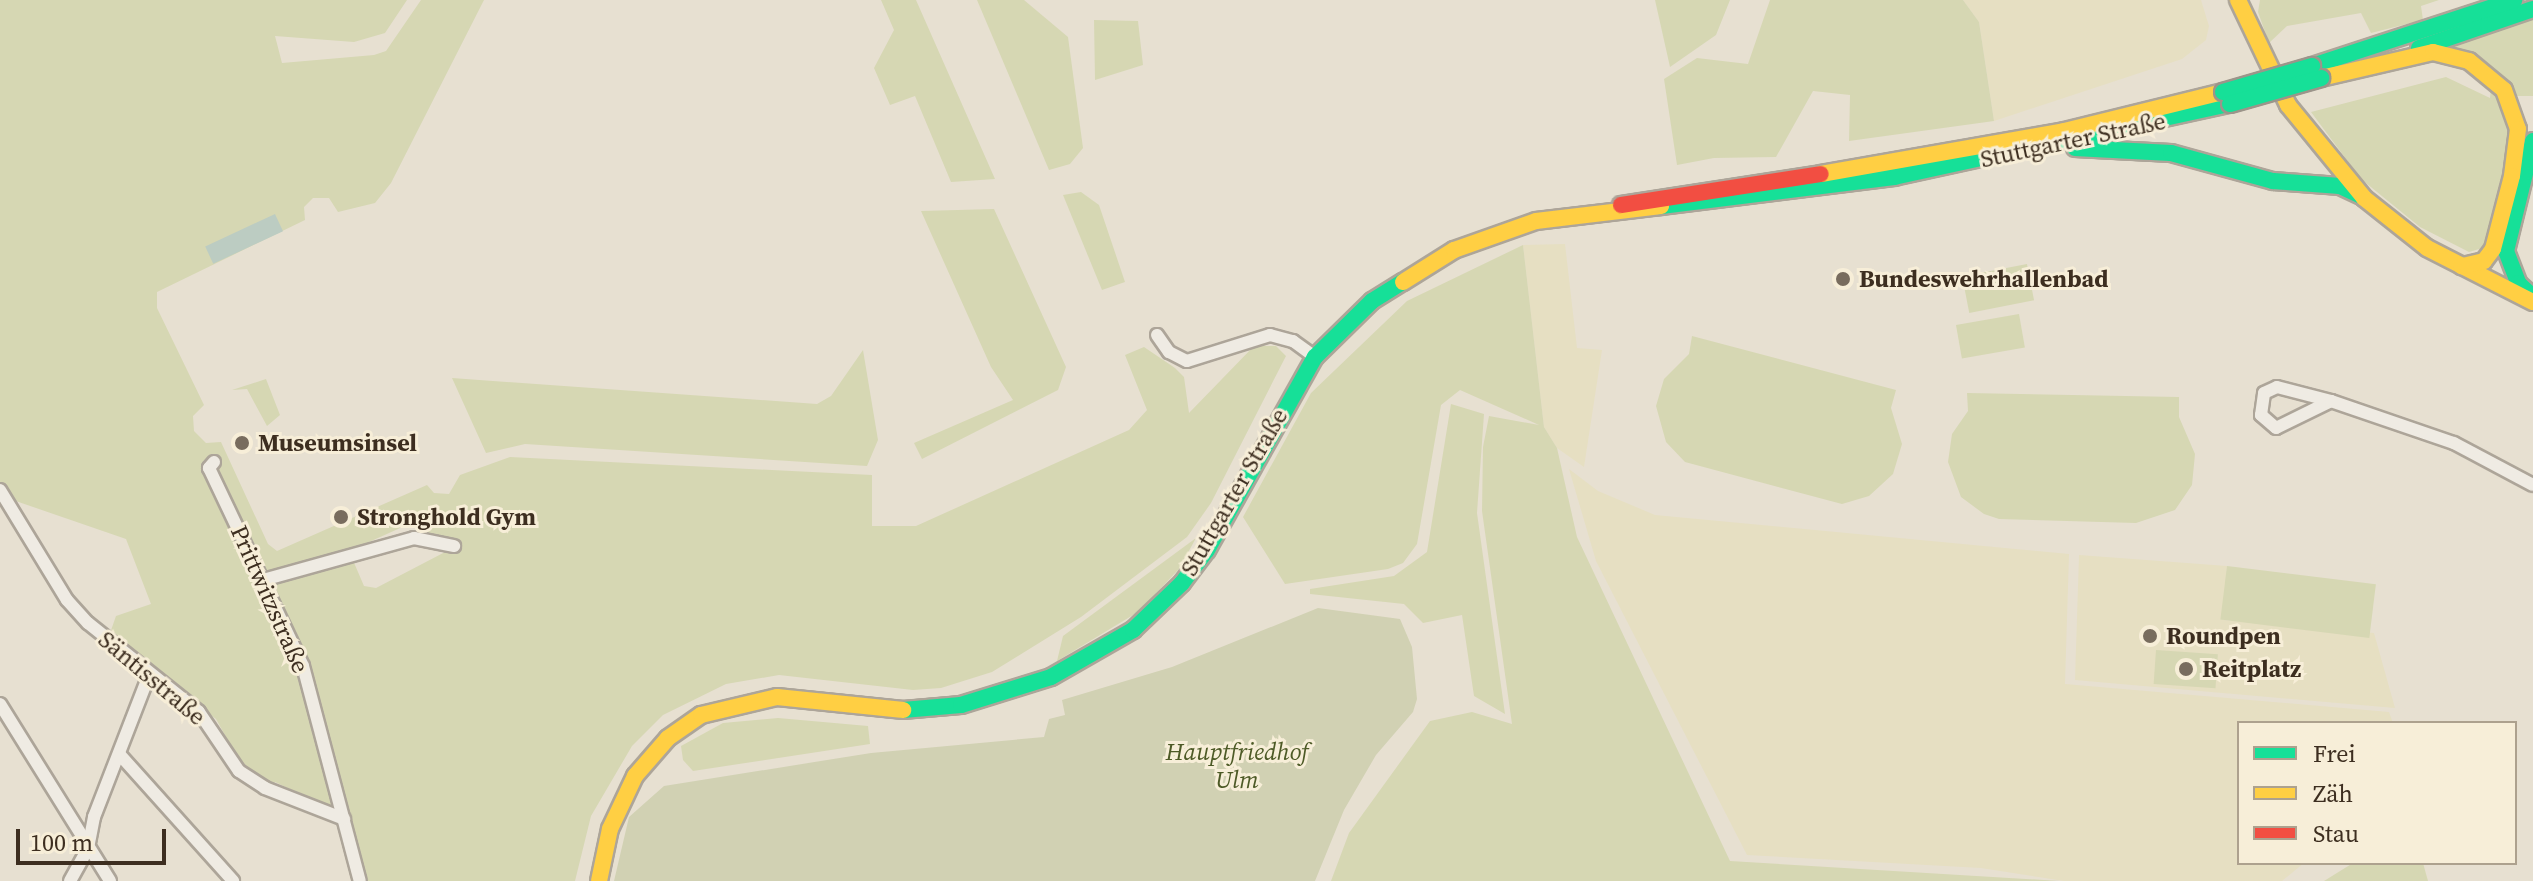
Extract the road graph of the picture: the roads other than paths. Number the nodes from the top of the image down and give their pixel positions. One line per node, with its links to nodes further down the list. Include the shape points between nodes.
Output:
1 (2514, 0): 2 (main road, Stuttgarter Straße)
2 (2488, 4): 5 (main road, Stuttgarter Straße)
3 (2244, 5): 9 (main road, via 2288,105)
4 (2533, 9): 5 (main road, Stuttgarter Straße)
5 (2317, 72): 6 (main road, Stuttgarter Straße, bridge); 12 (main road, via 2433,52 2469,61 2504,90 2518,129 2512,176 2493,249 2484,261)
6 (2227, 98): 8 (main road, Stuttgarter Straße); 10 (main road, Stuttgarter Straße, via 2001,143 1641,200)
7 (2533, 141): 11 (main road)
8 (2049, 147): 9 (main road, via 2142,149 2260,177 2340,186); 10 (main road, Stuttgarter Straße, via 1894,177 1645,211)
9 (2364, 198): 12 (main road, via 2427,248)
10 (1601, 211): 16 (main road, Stuttgarter Straße, via 1516,226 1441,256 1372,301)
11 (2506, 251): 13 (main road); 14 (main road, via 2518,283)
12 (2462, 266): 13 (main road)
13 (2493, 282): 14 (main road)
14 (2533, 299)
15 (1157, 335): 16 (street, via 1169,352 1187,361 1265,335 1288,339)
16 (1315, 357): 32 (main road, Stuttgarter Straße, via 1199,562 1122,638 1036,683 952,707 885,711 777,697 701,715 661,743 635,776 610,829)
17 (2331, 401): 17 (street, via 2277,387 2264,393 2261,415 2276,428); 19 (street, via 2454,443)
18 (214, 462): 22 (street, Prittwitzstraße, via 209,468)
19 (2533, 485)
20 (0, 490): 23 (street, Säntisstraße, via 67,600)
21 (454, 546): 22 (street, via 414,538)
22 (263, 580): 26 (street, Prittwitzstraße, via 303,666)
23 (149, 675): 25 (street); 26 (street, Säntisstraße, via 199,712 239,771 332,819)
24 (0, 704): 27 (street)
25 (121, 756): 27 (street, via 94,817); 30 (street)
26 (344, 819): 31 (street, Prittwitzstraße)
27 (88, 848): 28 (street); 29 (street)
28 (70, 881)
29 (110, 881)
30 (233, 881)
31 (360, 881)
32 (599, 881)

